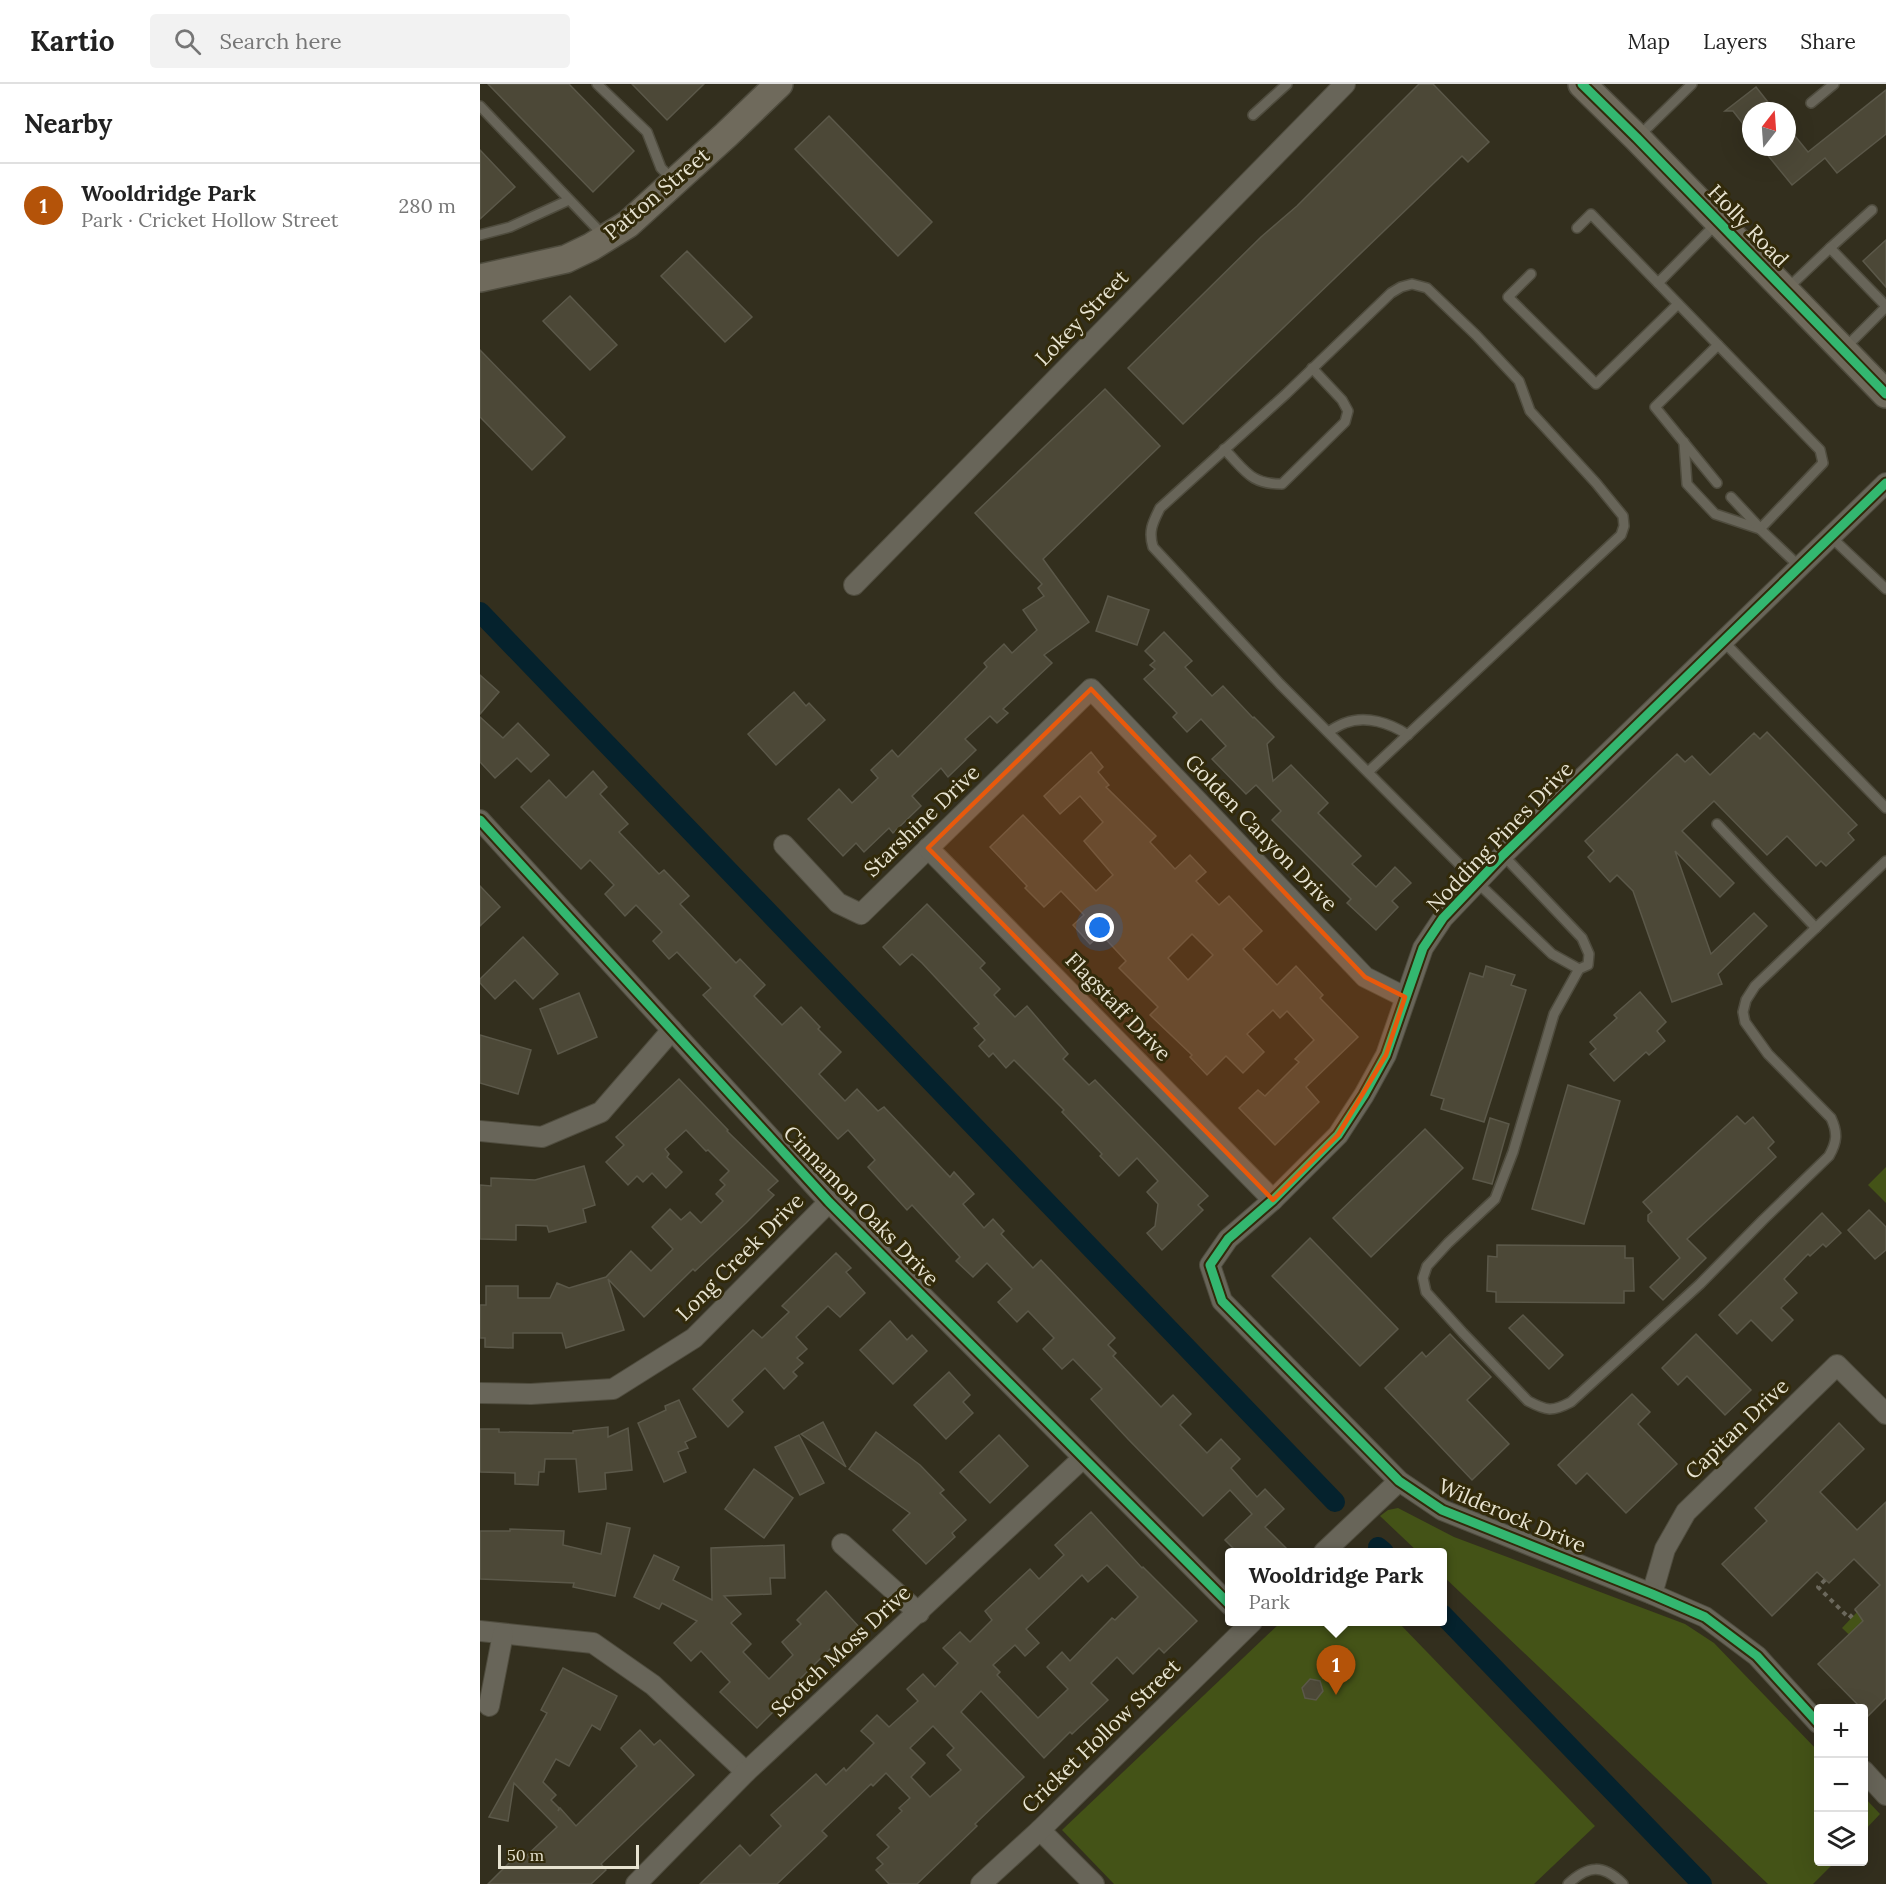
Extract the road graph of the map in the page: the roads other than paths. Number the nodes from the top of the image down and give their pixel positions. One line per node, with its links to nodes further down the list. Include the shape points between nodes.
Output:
1 (597, 84): 12 (lane, via 647,132 661,168)
2 (779, 84): 12 (main road, Patton Street)
3 (1287, 84): 10 (lane)
4 (1345, 84): 38 (street, Lokey Street)
5 (1582, 84): 11 (main road, Holly Road)
6 (1692, 84): 11 (lane)
7 (1834, 84): 8 (lane)
8 (1811, 103)
9 (480, 106): 13 (lane)
10 (1253, 115)
11 (1637, 138): 15 (main road, Holly Road)
12 (675, 183): 18 (main road, Patton Street)
13 (569, 200): 17 (lane, via 510,227); 18 (lane)
14 (1872, 210): 19 (lane)
15 (1719, 222): 22 (lane); 23 (main road, Holly Road)
16 (1577, 228): 22 (lane, via 1591,214)
17 (480, 235)
18 (606, 238): 21 (main road, Patton Street, via 566,259)
19 (1830, 248): 23 (lane); 25 (lane)
20 (1532, 274): 24 (lane, via 1508,297 1596,384)
21 (480, 278)
22 (1658, 283): 24 (lane)
23 (1786, 291): 27 (main road, Holly Road)
24 (1678, 304): 26 (lane)
25 (1886, 307): 27 (lane)
26 (1718, 345): 30 (lane, via 1655,407); 35 (lane, via 1820,450 1822,463)
27 (1844, 350): 29 (main road, Holly Road)
28 (1312, 368): 31 (lane); 31 (lane, via 1348,411 1345,422 1282,484 1254,479); 43 (lane, via 1390,293 1412,284 1427,288 1519,381 1530,411 1623,516 1621,535)
29 (1886, 394)
30 (1684, 442): 32 (lane); 35 (lane, via 1687,484 1715,514)
31 (1224, 449): 42 (lane, via 1160,508 1152,523 1153,547)
32 (1717, 483)
33 (1886, 483): 36 (street, Nodding Pines Drive)
34 (1731, 497): 35 (lane)
35 (1760, 529): 37 (lane)
36 (1831, 537): 37 (street, Nodding Pines Drive); 39 (lane)
37 (1800, 567): 40 (street, Nodding Pines Drive)
38 (854, 585)
39 (1886, 589)
40 (1723, 642): 45 (lane); 50 (street, Nodding Pines Drive)
41 (1091, 689): 49 (street, Starshine Drive); 55 (street, Golden Canyon Drive, via 1365,977)
42 (1328, 732): 43 (lane, via 1361,720 1396,727); 44 (lane)
43 (1408, 735): 44 (lane)
44 (1368, 772): 52 (lane)
45 (1886, 808)
46 (480, 820): 56 (street, Cinnamon Oaks Drive)
47 (1717, 824): 53 (lane)
48 (784, 845): 49 (street, Starshine Drive, via 838,903 861,914)
49 (928, 848): 58 (street, Flagstaff Drive)
50 (1503, 855): 52 (street, Nodding Pines Drive); 54 (lane, via 1582,939 1589,954 1588,965)
51 (1886, 861): 53 (lane)
52 (1478, 883): 54 (lane, via 1552,954); 55 (street, Nodding Pines Drive, via 1443,918 1423,948)
53 (1816, 928): 54 (lane, via 1755,986 1743,1012 1744,1022 1768,1054 1831,1118 1837,1131 1829,1156 1700,1284 1571,1402 1557,1409 1541,1408 1528,1401 1463,1333 1426,1292 1423,1278 1427,1266 1495,1199 1554,1014)
54 (1579, 969)
55 (1405, 997): 58 (street, Nodding Pines Drive, via 1386,1055 1359,1103 1338,1135)
56 (672, 1030): 57 (street, via 601,1112 542,1137); 59 (street, Cinnamon Oaks Drive)
57 (480, 1131)
58 (1273, 1200): 60 (street, Nodding Pines Drive, via 1228,1239)
59 (829, 1202): 61 (street, Long Creek Drive, via 694,1338 613,1389); 63 (street, Cinnamon Oaks Drive)
60 (1210, 1265): 64 (street, Wilderock Drive, via 1222,1301)
61 (480, 1393)
62 (1886, 1414): 67 (street, Capitan Drive, via 1838,1365 1686,1512 1665,1549)
63 (1083, 1458): 68 (street, Cinnamon Oaks Drive); 69 (street, Scotch Moss Drive)
64 (1399, 1481): 66 (street); 67 (street, Wilderock Drive, via 1442,1510)
65 (842, 1544): 69 (street)
66 (1328, 1548)
67 (1652, 1594): 74 (street, Wilderock Drive, via 1705,1617 1757,1656)
68 (1225, 1600)
69 (919, 1612): 75 (street, Scotch Moss Drive)
70 (1245, 1626): 78 (street, Cricket Hollow Street)
71 (480, 1631): 72 (street)
72 (503, 1634): 73 (street); 75 (street, via 593,1643 653,1685)
73 (489, 1706)
74 (1814, 1719)
75 (746, 1772): 79 (street, Scotch Moss Drive)
76 (1868, 1776): 77 (street)
77 (1886, 1795)
78 (1040, 1830): 80 (street, Cricket Hollow Street); 81 (street)
79 (636, 1884)
80 (981, 1884)
81 (1094, 1884)
82 (1568, 1884): 83 (lane, via 1588,1870 1602,1869)
83 (1623, 1884)

